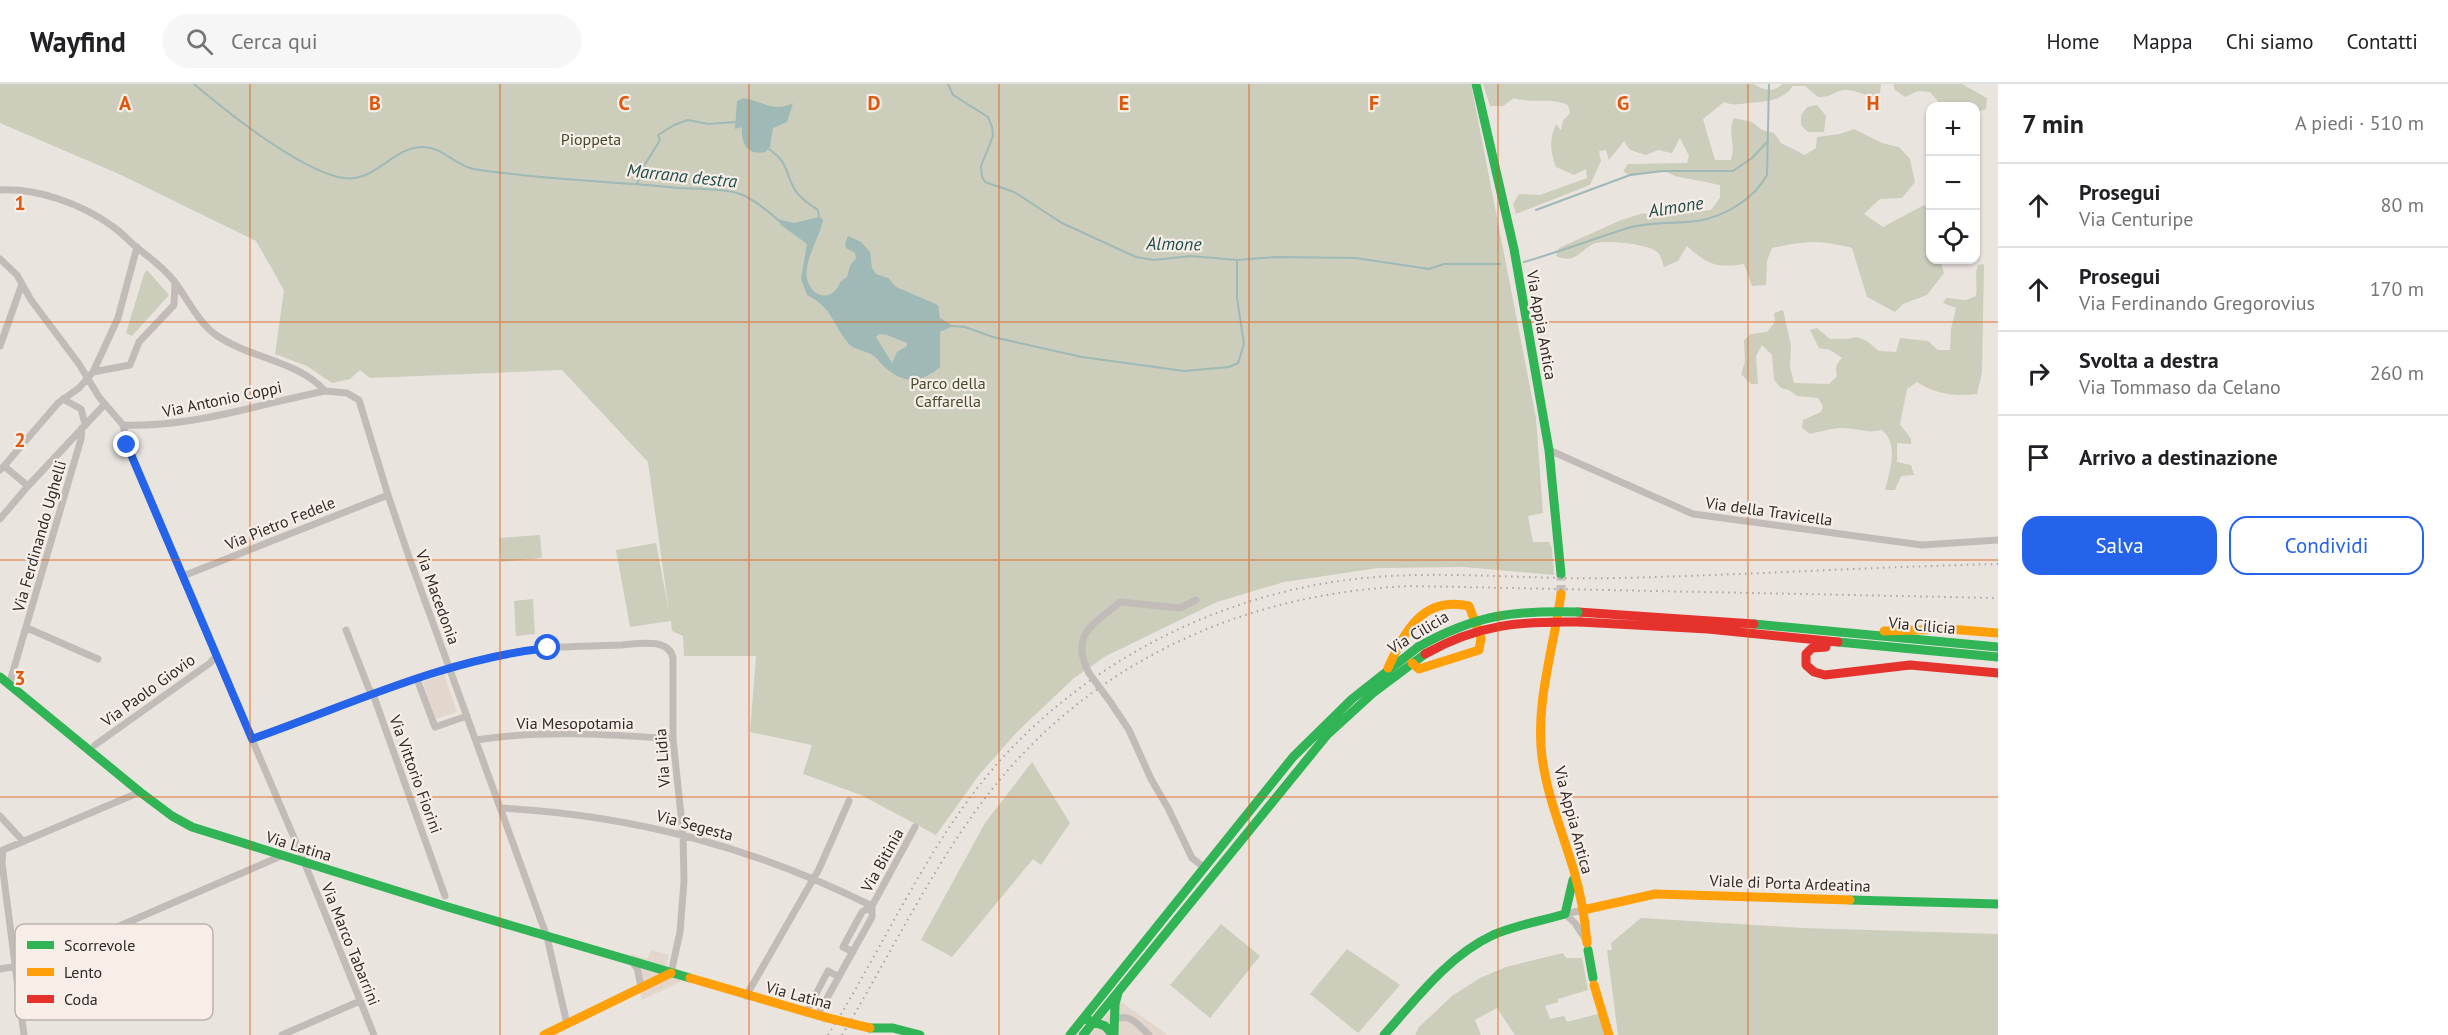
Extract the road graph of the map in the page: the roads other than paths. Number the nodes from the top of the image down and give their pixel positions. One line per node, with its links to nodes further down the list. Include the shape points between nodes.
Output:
1 (1476, 84): 15 (main road, Via Appia Antica, via 1514,249)
2 (0, 190): 3 (street, via 41,195 72,205 111,225)
3 (137, 248): 5 (street); 8 (street, via 118,318)
4 (0, 259): 6 (street)
5 (175, 282): 8 (street, via 174,305 139,342 130,365); 10 (street, via 214,334 246,352 303,372)
6 (22, 284): 7 (street); 9 (street)
7 (0, 346)
8 (93, 372): 9 (street)
9 (88, 379): 11 (street); 12 (street)
10 (326, 391): 13 (street, Via Antonio Coppi, via 182,422); 18 (street, Via Macedonia, via 347,393 359,400)
11 (63, 399): 14 (street, via 81,410); 16 (street)
12 (105, 404): 13 (street); 14 (street)
13 (123, 425): 22 (street, Via Marco Tabarrini, via 128,449)
14 (83, 426): 17 (street); 25 (street, Via Ferdinando Ughelli)
15 (1549, 450): 20 (street, Via della Travicella, via 1693,514 1922,545); 21 (main road, Via Appia Antica)
16 (2, 468): 17 (street)
17 (28, 486): 19 (street)
18 (387, 495): 22 (street, Via Pietro Fedele); 36 (street, Via Macedonia)
19 (0, 519)
20 (1998, 540)
21 (1561, 574)
22 (183, 576): 32 (street, Via Marco Tabarrini)
23 (1561, 594): 59 (main road, Via Appia Antica, via 1542,750)
24 (1196, 600): 58 (street, bridge, via 1180,608 1120,602 1082,639 1081,656 1129,730 1192,858)
25 (27, 628): 34 (street); 41 (street, Via Ferdinando Ughelli)
26 (346, 630): 42 (street, Via Vittorio Fiorini)
27 (1845, 633): 28 (main road, via 1949,629); 29 (main road, Via Cilicia); 31 (main road, Via Cilicia, bridge, via 1695,618 1530,610 1489,615 1456,626)
28 (1998, 633)
29 (1998, 647)
30 (1914, 649): 31 (main road, Via Cilicia, bridge, via 1708,629 1525,621 1503,623); 33 (main road, Via Cilicia); 38 (main road, via 1815,647 1809,649 1805,658 1808,668 1821,674 1910,665)
31 (1421, 650): 35 (main road, Via Cilicia); 37 (main road, Via Cilicia)
32 (216, 656): 44 (street, Via Marco Tabarrini); 47 (street, Via Paolo Giovio)
33 (1998, 657)
34 (98, 659)
35 (1412, 663): 37 (main road, via 1419,669 1478,652 1481,638 1469,606 1438,604 1427,609 1399,645); 77 (main road, Via Cilicia, via 1327,735)
36 (449, 668): 40 (street); 43 (street, Via Macedonia); 45 (street, Via Lidia, via 548,648 657,644 669,648 673,658)
37 (1388, 668): 58 (main road, Via Cilicia, via 1335,713 1293,757)
38 (1998, 673)
39 (0, 677): 41 (main road, Via Latina)
40 (417, 679): 42 (street); 43 (street, via 435,727)
41 (9, 685): 48 (main road, Via Latina)
42 (373, 694): 44 (street); 61 (street, Via Vittorio Fiorini)
43 (467, 716): 46 (street, Via Macedonia)
44 (252, 739): 57 (street, Via Marco Tabarrini)
45 (673, 739): 46 (street, Via Mesopotamia, via 564,734); 53 (street, Via Lidia)
46 (476, 740): 50 (street, Via Macedonia)
47 (95, 745)
48 (140, 792): 54 (street); 56 (main road, Via Latina, via 187,825)
49 (849, 801): 60 (street)
50 (501, 808): 53 (street, Via Segesta, via 591,815); 67 (street, Via Macedonia)
51 (0, 816): 54 (street)
52 (915, 827): 63 (street, Via Bitinia)
53 (683, 834): 60 (street, Via Segesta); 74 (street, Via Lidia, via 683,903)
54 (23, 841): 55 (street)
55 (2, 848): 70 (street)
56 (281, 856): 57 (main road, Via Latina); 66 (street)
57 (303, 863): 67 (main road, Via Latina); 79 (street, Via Marco Tabarrini)
58 (1205, 868): 83 (main road, Via Cilicia)
59 (1573, 875): 64 (main road, Via Appia Antica); 65 (main road)
60 (814, 878): 63 (street, Via Segesta); 78 (street)
61 (446, 896)
62 (1998, 904): 64 (main road, Viale di Porta Ardeatina, via 1654,894)
63 (872, 906): 69 (street, Via Bitinia, via 872,918); 69 (street, Via Bitinia, via 862,912 843,947)
64 (1583, 910): 65 (street); 68 (main road, Via Appia Antica)
65 (1565, 915): 68 (street, via 1575,923); 97 (main road, via 1500,932 1469,948 1437,976)
66 (124, 924)
67 (547, 937): 71 (main road, Via Latina); 85 (street, Via Macedonia)
68 (1588, 947): 98 (main road, Via Appia Antica)
69 (853, 952): 75 (street, Via Bitinia)
70 (15, 960)
71 (632, 962): 74 (main road, Via Latina); 76 (street)
72 (15, 967): 73 (street)
73 (0, 969)
74 (671, 973): 76 (main road); 78 (main road, Via Latina)
75 (839, 977): 80 (street, via 828,971); 81 (street, Via Bitinia)
76 (641, 986): 85 (main road)
77 (1119, 990): 83 (main road, Via Cilicia); 84 (main road)
78 (746, 996): 80 (main road, Via Latina)
79 (360, 1001): 89 (street); 90 (street, Via Marco Tabarrini)
80 (806, 1013): 81 (main road, Via Latina)
81 (820, 1016): 86 (main road, Via Latina, bridge)
82 (22, 1020): 88 (street)
83 (1088, 1020): 87 (main road, Via Cilicia); 94 (main road); 95 (main road, via 1105,1026)
84 (1113, 1020): 95 (main road); 96 (street, via 1128,1017)
85 (567, 1024): 91 (main road); 92 (main road)
86 (872, 1031): 93 (main road, Via Latina, via 893,1028)
87 (1084, 1033)
88 (24, 1035)
89 (282, 1035)
90 (374, 1035)
91 (544, 1035)
92 (570, 1035)
93 (920, 1035)
94 (1070, 1035)
95 (1113, 1035)
96 (1149, 1035)
97 (1384, 1035)
98 (1609, 1035)

